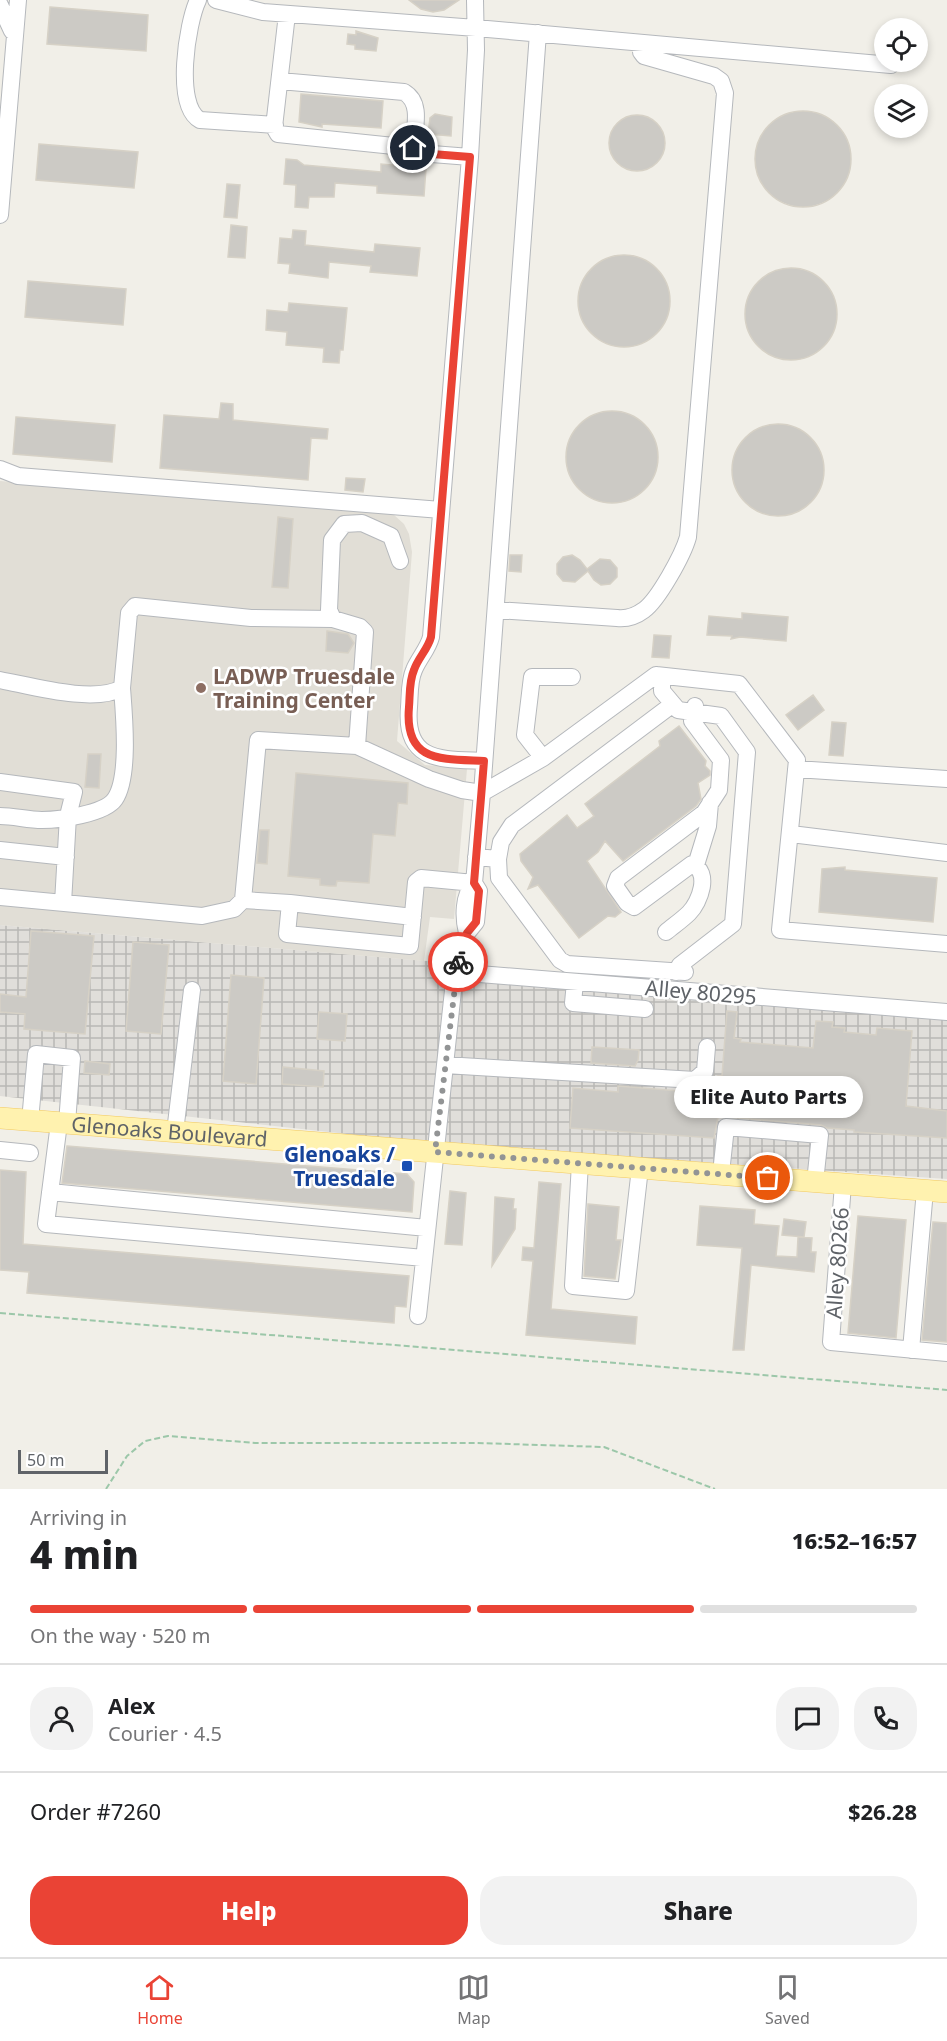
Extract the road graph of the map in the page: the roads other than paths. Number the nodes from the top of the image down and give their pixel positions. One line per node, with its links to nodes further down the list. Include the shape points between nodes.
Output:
1 (18, 0): 10 (street)
2 (198, 0): 13 (street, via 191,17 184,84 191,112 200,120)
3 (216, 0): 6 (street, via 256,11)
4 (475, 0): 7 (street)
5 (0, 5): 10 (street, via 12,29)
6 (287, 14): 7 (street); 12 (street)
7 (476, 28): 8 (street); 15 (street)
8 (538, 33): 9 (street); 20 (street)
9 (641, 43): 11 (street); 20 (street, via 645,56 710,74 721,81 725,93 688,537 651,603 631,617)
10 (14, 46): 16 (street)
11 (874, 64)
12 (280, 81): 13 (street); 14 (street, via 406,93 416,107)
13 (275, 125): 14 (street, via 283,136)
14 (413, 148): 15 (street)
15 (470, 157): 18 (street)
16 (0, 215)
17 (0, 469): 18 (street, via 18,476)
18 (441, 510): 30 (street, via 431,637 412,675 409,731 416,745 430,756)
19 (400, 561): 21 (street, via 391,536 362,523 344,524 335,533 330,552 329,610)
20 (496, 610): 30 (street)
21 (333, 619): 25 (street, via 251,618 135,606 129,613); 28 (street, via 365,632)
22 (572, 676): 29 (street, via 532,677 525,735)
23 (0, 680): 25 (street, via 93,695)
24 (659, 680): 26 (street); 27 (street, via 682,704); 29 (street); 31 (street, via 739,684 797,760)
25 (123, 688): 37 (street, via 123,774 115,799 99,812)
26 (673, 704): 27 (street, via 678,710); 43 (street, via 512,825 501,842)
27 (695, 709): 35 (street, via 692,722 721,760 719,790); 43 (street, via 726,709 756,751 741,930 687,972 567,964 560,960 499,878)
28 (357, 746): 34 (street, via 429,779); 47 (street, via 258,740)
29 (543, 758): 34 (street)
30 (484, 761): 34 (street)
31 (796, 769): 32 (street); 38 (street)
32 (947, 779)
33 (0, 782): 37 (street, via 74,792)
34 (482, 793): 42 (street)
35 (710, 803): 44 (street, via 708,826); 44 (street, via 704,813 618,878 615,886 634,907 692,864)
36 (0, 816): 37 (street, via 42,820)
37 (68, 816): 41 (street)
38 (790, 834): 40 (street); 52 (street, via 780,930)
39 (0, 850): 41 (street)
40 (947, 853)
41 (66, 857): 48 (street)
42 (476, 857): 43 (street); 45 (street)
43 (498, 859)
44 (696, 865): 51 (street, via 703,878 697,902)
45 (474, 883): 50 (street, via 421,878 416,882); 53 (street, via 468,890 463,920 467,933)
46 (0, 897): 48 (street)
47 (243, 900): 48 (street, via 234,909 202,916); 49 (street)
48 (63, 903)
49 (290, 903): 50 (street); 50 (street, via 287,934 410,946)
50 (413, 916)
51 (666, 932)
52 (947, 944)
53 (455, 972): 54 (street, Alley 80295); 59 (street)
54 (575, 982): 56 (street, via 573,1003); 57 (street, Alley 80295)
55 (192, 990): 63 (street)
56 (645, 1009)
57 (947, 1012)
58 (707, 1047): 59 (street, via 705,1071 695,1080)
59 (445, 1065): 65 (street)
60 (0, 1118): 61 (main road, Glenoaks Boulevard)
61 (30, 1120): 62 (main road, Glenoaks Boulevard); 62 (street, via 36,1054 72,1058)
62 (63, 1123): 63 (main road, Glenoaks Boulevard); 73 (street)
63 (175, 1132): 65 (main road, Glenoaks Boulevard)
64 (0, 1150): 66 (street)
65 (435, 1152): 67 (main road, Glenoaks Boulevard); 75 (street)
66 (30, 1153)
67 (580, 1164): 68 (main road, Glenoaks Boulevard); 68 (street, via 573,1286 626,1292)
68 (640, 1168): 69 (main road, Glenoaks Boulevard)
69 (721, 1173): 70 (main road, Glenoaks Boulevard); 70 (street, via 726,1127 820,1135)
70 (815, 1182): 71 (main road, Glenoaks Boulevard)
71 (843, 1184): 72 (main road, Glenoaks Boulevard); 78 (street, Alley 80266, via 831,1342)
72 (925, 1190): 74 (main road, Glenoaks Boulevard); 78 (street)
73 (50, 1192): 75 (street); 76 (street, via 46,1224)
74 (947, 1192)
75 (427, 1228): 76 (street)
76 (424, 1258): 77 (street)
77 (418, 1316)
78 (911, 1350): 79 (street)
79 (947, 1353)

